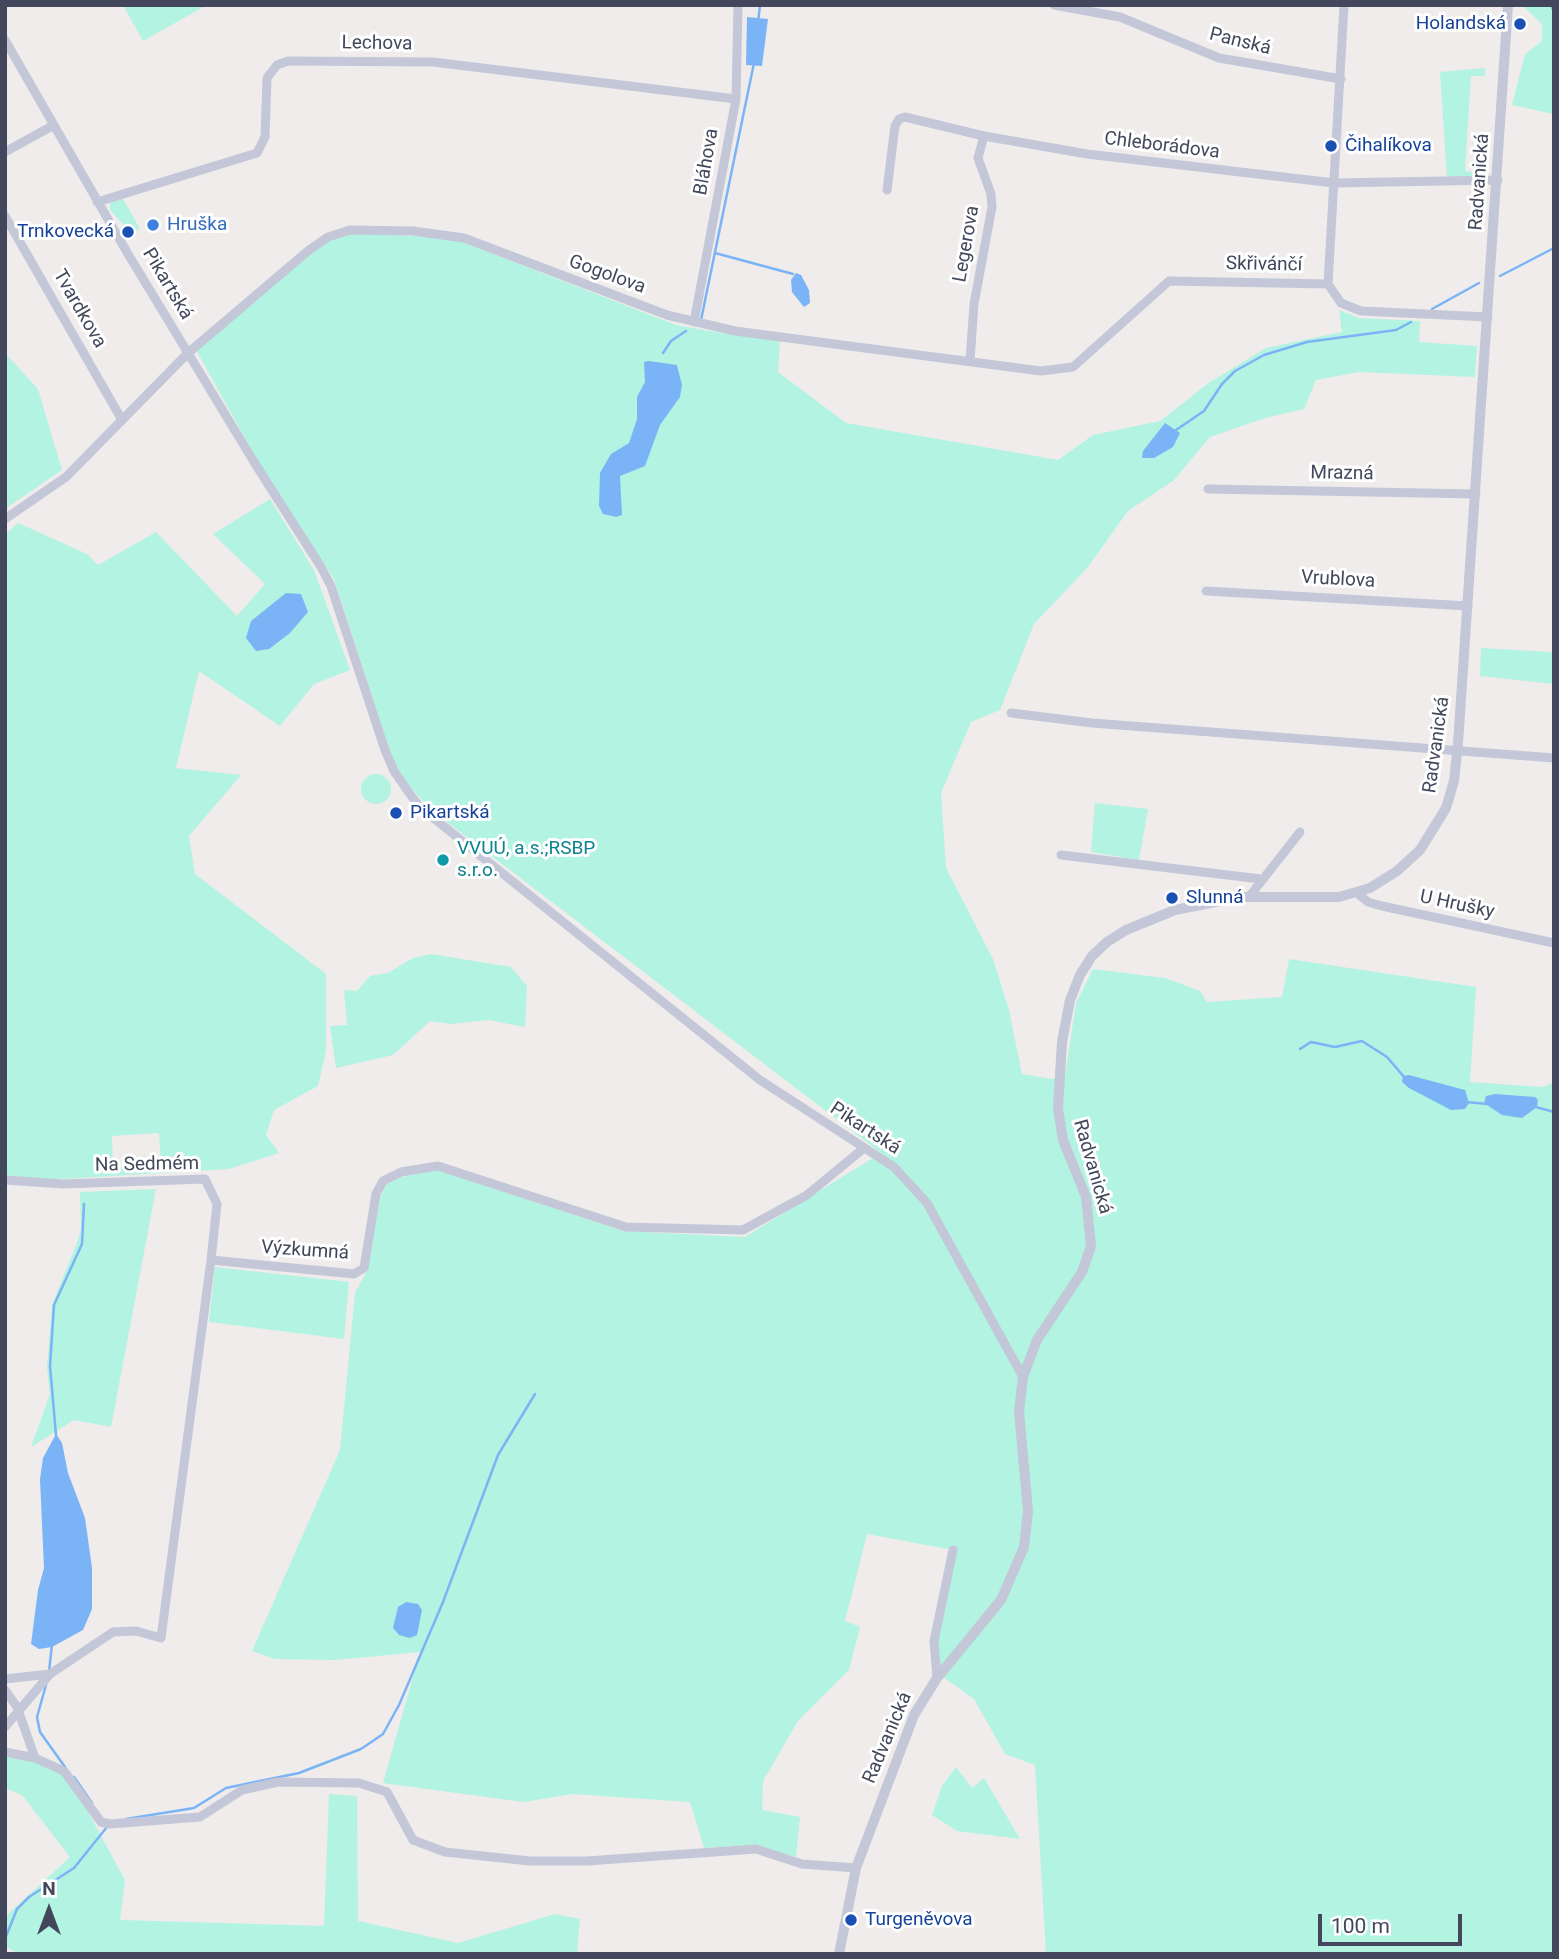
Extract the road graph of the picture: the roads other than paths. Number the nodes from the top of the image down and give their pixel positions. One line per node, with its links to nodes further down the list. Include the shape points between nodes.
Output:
1 (738, 5): 7 (street, Bláhova)
2 (1054, 5): 6 (street, Panská, via 1120,17 1219,58)
3 (1344, 5): 6 (street)
4 (1508, 5): 11 (street, Radvanická)
5 (5, 40): 8 (street, Pikartská)
6 (1341, 79): 12 (street)
7 (736, 99): 14 (street, Lechova, via 433,62 288,61 276,65 267,78 265,137 257,153); 18 (street, Bláhova)
8 (54, 125): 10 (street); 14 (street, Pikartská)
9 (984, 136): 12 (street, Chleborádova, via 1099,156); 13 (street, Chleborádova, via 900,118); 20 (street, Legerova, via 978,158 992,202 974,304)
10 (5, 152)
11 (1498, 180): 12 (street, Chleborádova); 17 (street, Radvanická)
12 (1334, 183): 16 (street)
13 (887, 190)
14 (97, 202): 19 (street, Pikartská)
15 (5, 216): 22 (street, Tvardkova)
16 (1328, 284): 17 (street, Skřivánčí, via 1340,303 1360,311); 21 (street, Skřivánčí, via 1169,281 1073,368)
17 (1488, 317): 24 (street, Radvanická)
18 (694, 322): 19 (street, Gogolova, via 601,292 464,238 425,231 357,229 335,233 314,246); 20 (street, Gogolova)
19 (188, 353): 22 (street); 37 (street, Pikartská, via 326,577 385,750 421,808 760,1080)
20 (970, 361): 21 (street, Gogolova)
21 (1060, 371)
22 (122, 420): 25 (street, via 66,477)
23 (1208, 489): 24 (street, Mrazná)
24 (1476, 494): 27 (street, Radvanická)
25 (5, 519)
26 (1206, 592): 27 (street, Vrublova)
27 (1468, 606): 29 (street, Radvanická)
28 (1011, 713): 29 (street)
29 (1457, 750): 30 (street); 34 (street, Radvanická, via 1452,788 1434,831 1397,871)
30 (1554, 758)
31 (1300, 832): 33 (street)
32 (1061, 855): 33 (street)
33 (1261, 878): 35 (street)
34 (1357, 893): 35 (street, Radvanická, via 1322,898); 36 (street, U Hrušky, via 1382,906)
35 (1249, 897): 40 (street, Radvanická, via 1198,904 1140,924 1103,946 1080,975 1062,1042 1058,1108 1063,1140 1086,1197 1091,1246 1082,1272 1037,1340)
36 (1554, 943)
37 (864, 1148): 39 (street, Výzkumná, via 807,1195 743,1230 626,1227 438,1166 401,1172 383,1181 376,1194 364,1268 354,1274); 40 (street, Pikartská, via 894,1167 927,1203)
38 (5, 1180): 39 (street, Na Sedmém, via 63,1185 205,1179 215,1196 217,1214)
39 (211, 1260): 42 (street, via 161,1638 136,1631 113,1632)
40 (1023, 1377): 43 (street, Radvanická, via 1019,1423 1028,1511 1021,1555 1001,1600)
41 (953, 1550): 43 (street, via 934,1642)
42 (50, 1674): 44 (street); 46 (street)
43 (937, 1678): 50 (street, Radvanická, via 914,1715)
44 (5, 1679)
45 (5, 1690): 46 (street)
46 (18, 1714): 47 (street); 49 (street)
47 (5, 1727)
48 (5, 1752): 49 (street)
49 (35, 1758): 50 (street, via 64,1771 101,1822 110,1824 200,1817 242,1790 278,1782 359,1783 387,1792 412,1840 445,1852 530,1861 587,1861 756,1849 802,1864)
50 (856, 1868): 51 (street, Radvanická)
51 (839, 1954)

